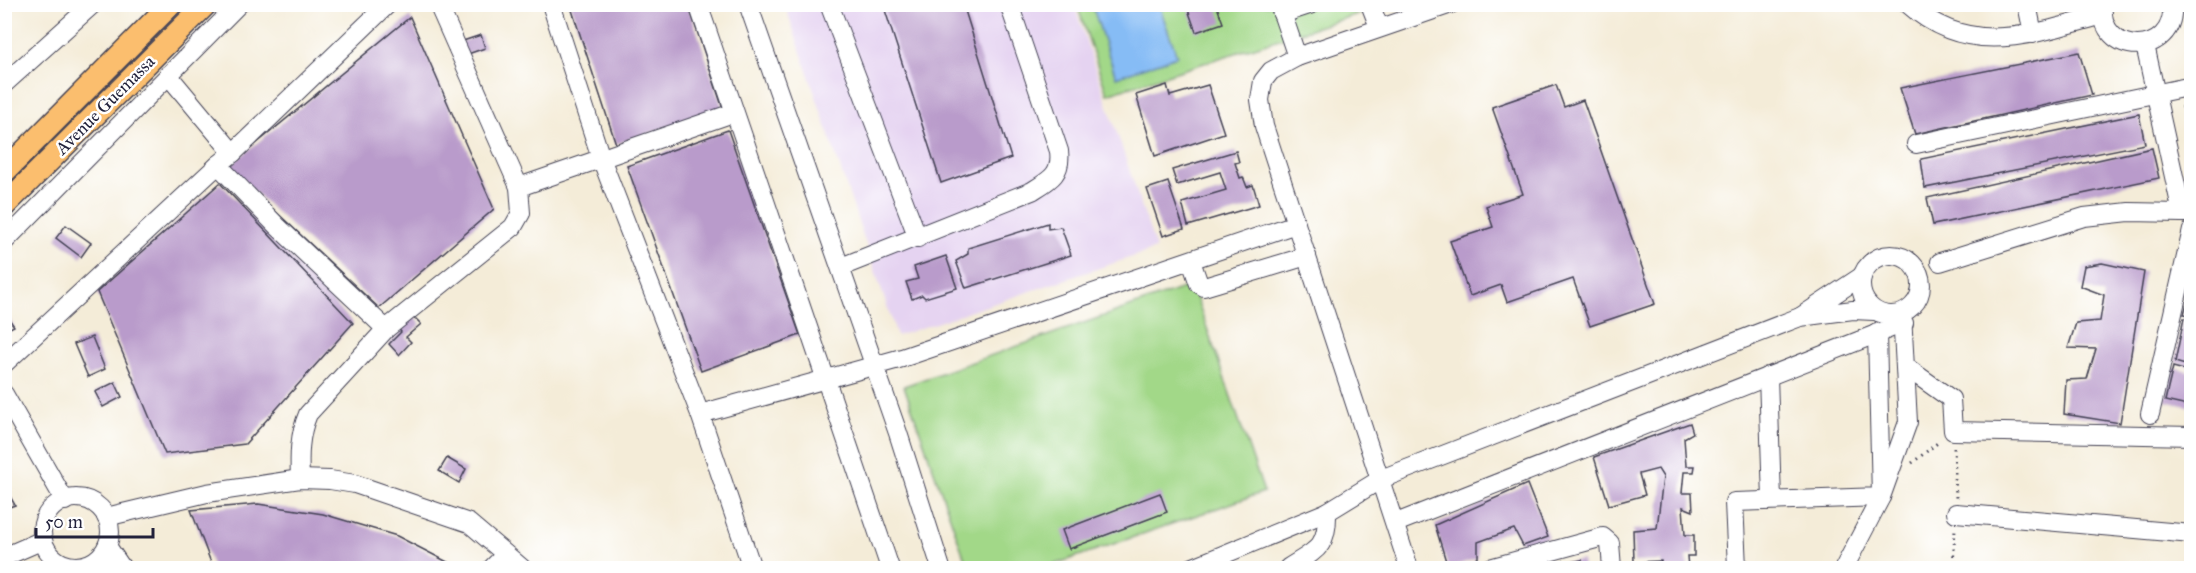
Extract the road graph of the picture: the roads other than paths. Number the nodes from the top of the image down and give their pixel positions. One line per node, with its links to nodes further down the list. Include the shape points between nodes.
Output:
1 (93, 4): 26 (street)
2 (171, 4): 34 (main road, Avenue Guemassa)
3 (206, 4): 36 (main road, Avenue Guemassa)
4 (239, 4): 25 (street)
5 (388, 4): 31 (street)
6 (438, 4): 35 (street)
7 (550, 4): 32 (street)
8 (698, 4): 29 (street)
9 (748, 4): 46 (street)
10 (829, 4): 40 (street)
11 (1009, 4): 40 (street, via 1061,164 1057,174 1032,191)
12 (1312, 4): 18 (street)
13 (1370, 4): 21 (street)
14 (1451, 4): 20 (street)
15 (1908, 4): 22 (street, via 1955,34 1995,38)
16 (2027, 4): 22 (street)
17 (2172, 5): 23 (street, via 2166,31)
18 (1281, 9): 24 (street)
19 (2103, 10): 22 (street); 23 (street, via 2108,30 2119,41)
20 (1415, 11): 21 (street)
21 (1379, 27): 24 (street)
22 (2033, 34)
23 (2145, 45): 28 (street)
24 (1297, 57): 38 (street, via 1271,71 1263,81 1260,100 1264,126)
25 (168, 75): 31 (street); 41 (street)
26 (4, 84)
27 (2192, 86): 28 (street)
28 (2154, 93): 30 (street); 37 (street)
29 (733, 113): 32 (street); 58 (street)
30 (1916, 144)
31 (233, 153): 33 (street)
32 (601, 158): 35 (street); 60 (street)
33 (218, 165): 52 (street); 54 (street)
34 (4, 172)
35 (519, 187): 52 (street, via 521,213 513,227)
36 (4, 206)
37 (2187, 213): 45 (street, via 2129,212 2084,217)
38 (1296, 224): 42 (street); 44 (street)
39 (2192, 230): 61 (street)
40 (918, 238): 46 (street)
41 (4, 242)
42 (1307, 256): 44 (street, via 1204,287 1199,284); 64 (street)
43 (1902, 257): 45 (street); 47 (street, via 1892,255 1874,260); 48 (street, via 1916,267)
44 (1191, 261): 55 (street)
45 (1940, 262): 48 (street)
46 (841, 267): 55 (street)
47 (1862, 276): 49 (street, via 1862,295); 50 (street)
48 (1921, 293): 51 (street)
49 (1874, 311): 50 (street); 51 (street)
50 (1800, 317): 64 (street)
51 (1904, 318): 53 (street); 56 (street)
52 (386, 329): 63 (street, via 308,414 299,450)
53 (1877, 333): 57 (street); 65 (street)
54 (4, 364)
55 (873, 366): 58 (street); 83 (street)
56 (1906, 367): 62 (street, via 1951,399 1953,431); 65 (street, via 1908,422)
57 (1768, 376): 66 (street); 71 (street)
58 (825, 378): 60 (street); 82 (street)
59 (4, 394): 67 (street)
60 (700, 414): 81 (street)
61 (2150, 414)
62 (2192, 436)
63 (300, 479): 70 (street, via 197,495); 75 (street, via 355,484 424,506 469,523)
64 (1381, 479): 68 (street); 71 (street)
65 (1881, 497): 66 (street); 90 (street)
66 (1772, 500): 89 (street, via 1734,501)
67 (64, 501): 70 (street, via 93,503); 73 (street, via 49,512 42,530)
68 (1327, 512): 84 (street); 85 (street, via 1328,531 1320,547)
69 (1956, 513): 72 (street)
70 (106, 517): 74 (street, via 110,537)
71 (1396, 523): 86 (street)
72 (2192, 534)
73 (43, 540): 76 (street); 77 (street, via 54,558 63,564)
74 (107, 546): 77 (street); 78 (street)
75 (505, 555): 79 (street); 80 (street)
76 (4, 557)
77 (97, 565)
78 (122, 568)
79 (492, 568)
80 (522, 568)
81 (752, 568)
82 (890, 568)
83 (941, 568)
84 (1191, 568)
85 (1288, 568)
86 (1409, 568)
87 (1490, 568): 88 (street, via 1603,537 1610,543)
88 (1612, 568)
89 (1737, 568)
90 (1844, 568)

